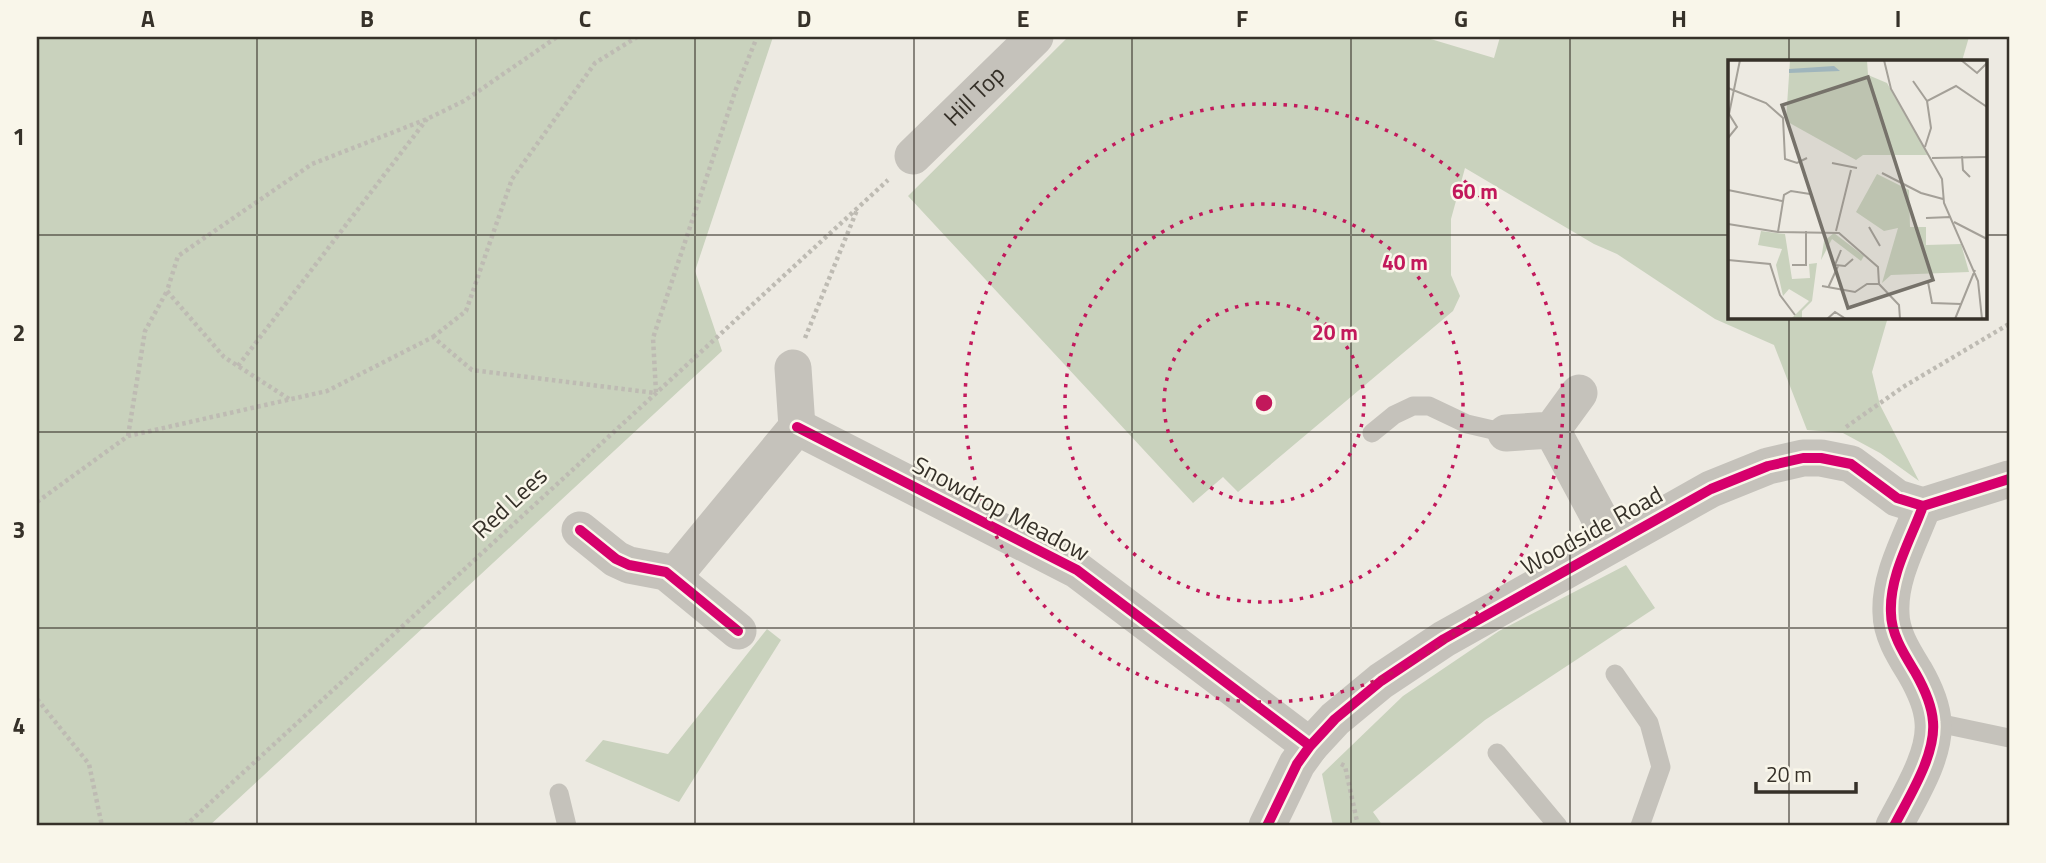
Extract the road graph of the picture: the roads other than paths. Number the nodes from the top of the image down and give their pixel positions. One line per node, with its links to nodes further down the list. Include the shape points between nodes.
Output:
1 (1035, 37): 2 (street, Hill Top)
2 (913, 156)
3 (793, 368): 5 (street)
4 (1579, 393): 6 (street)
5 (797, 427): 13 (street); 18 (street, Snowdrop Meadow, via 1077,570)
6 (1552, 430): 8 (street); 12 (street)
7 (1372, 433): 8 (lane, via 1413,406 1429,406 1467,424)
8 (1506, 433)
9 (2009, 479): 10 (street)
10 (1923, 506): 12 (street, Woodside Road, via 1897,498 1851,464 1802,458 1711,489); 16 (street, via 1895,579 1891,616)
11 (580, 530): 13 (street, via 616,559)
12 (1613, 543): 18 (street, Woodside Road, via 1444,639 1358,699)
13 (673, 577): 14 (street)
14 (738, 631)
15 (1615, 674): 24 (lane, via 1649,723 1661,767)
16 (1933, 722): 17 (lane); 25 (street, via 1922,770)
17 (2009, 738)
18 (1310, 746): 22 (street, Woodside Road)
19 (1497, 753): 23 (lane)
20 (559, 793): 21 (lane)
21 (567, 826)
22 (1267, 826)
23 (1558, 826)
24 (1640, 826)
25 (1894, 826)

